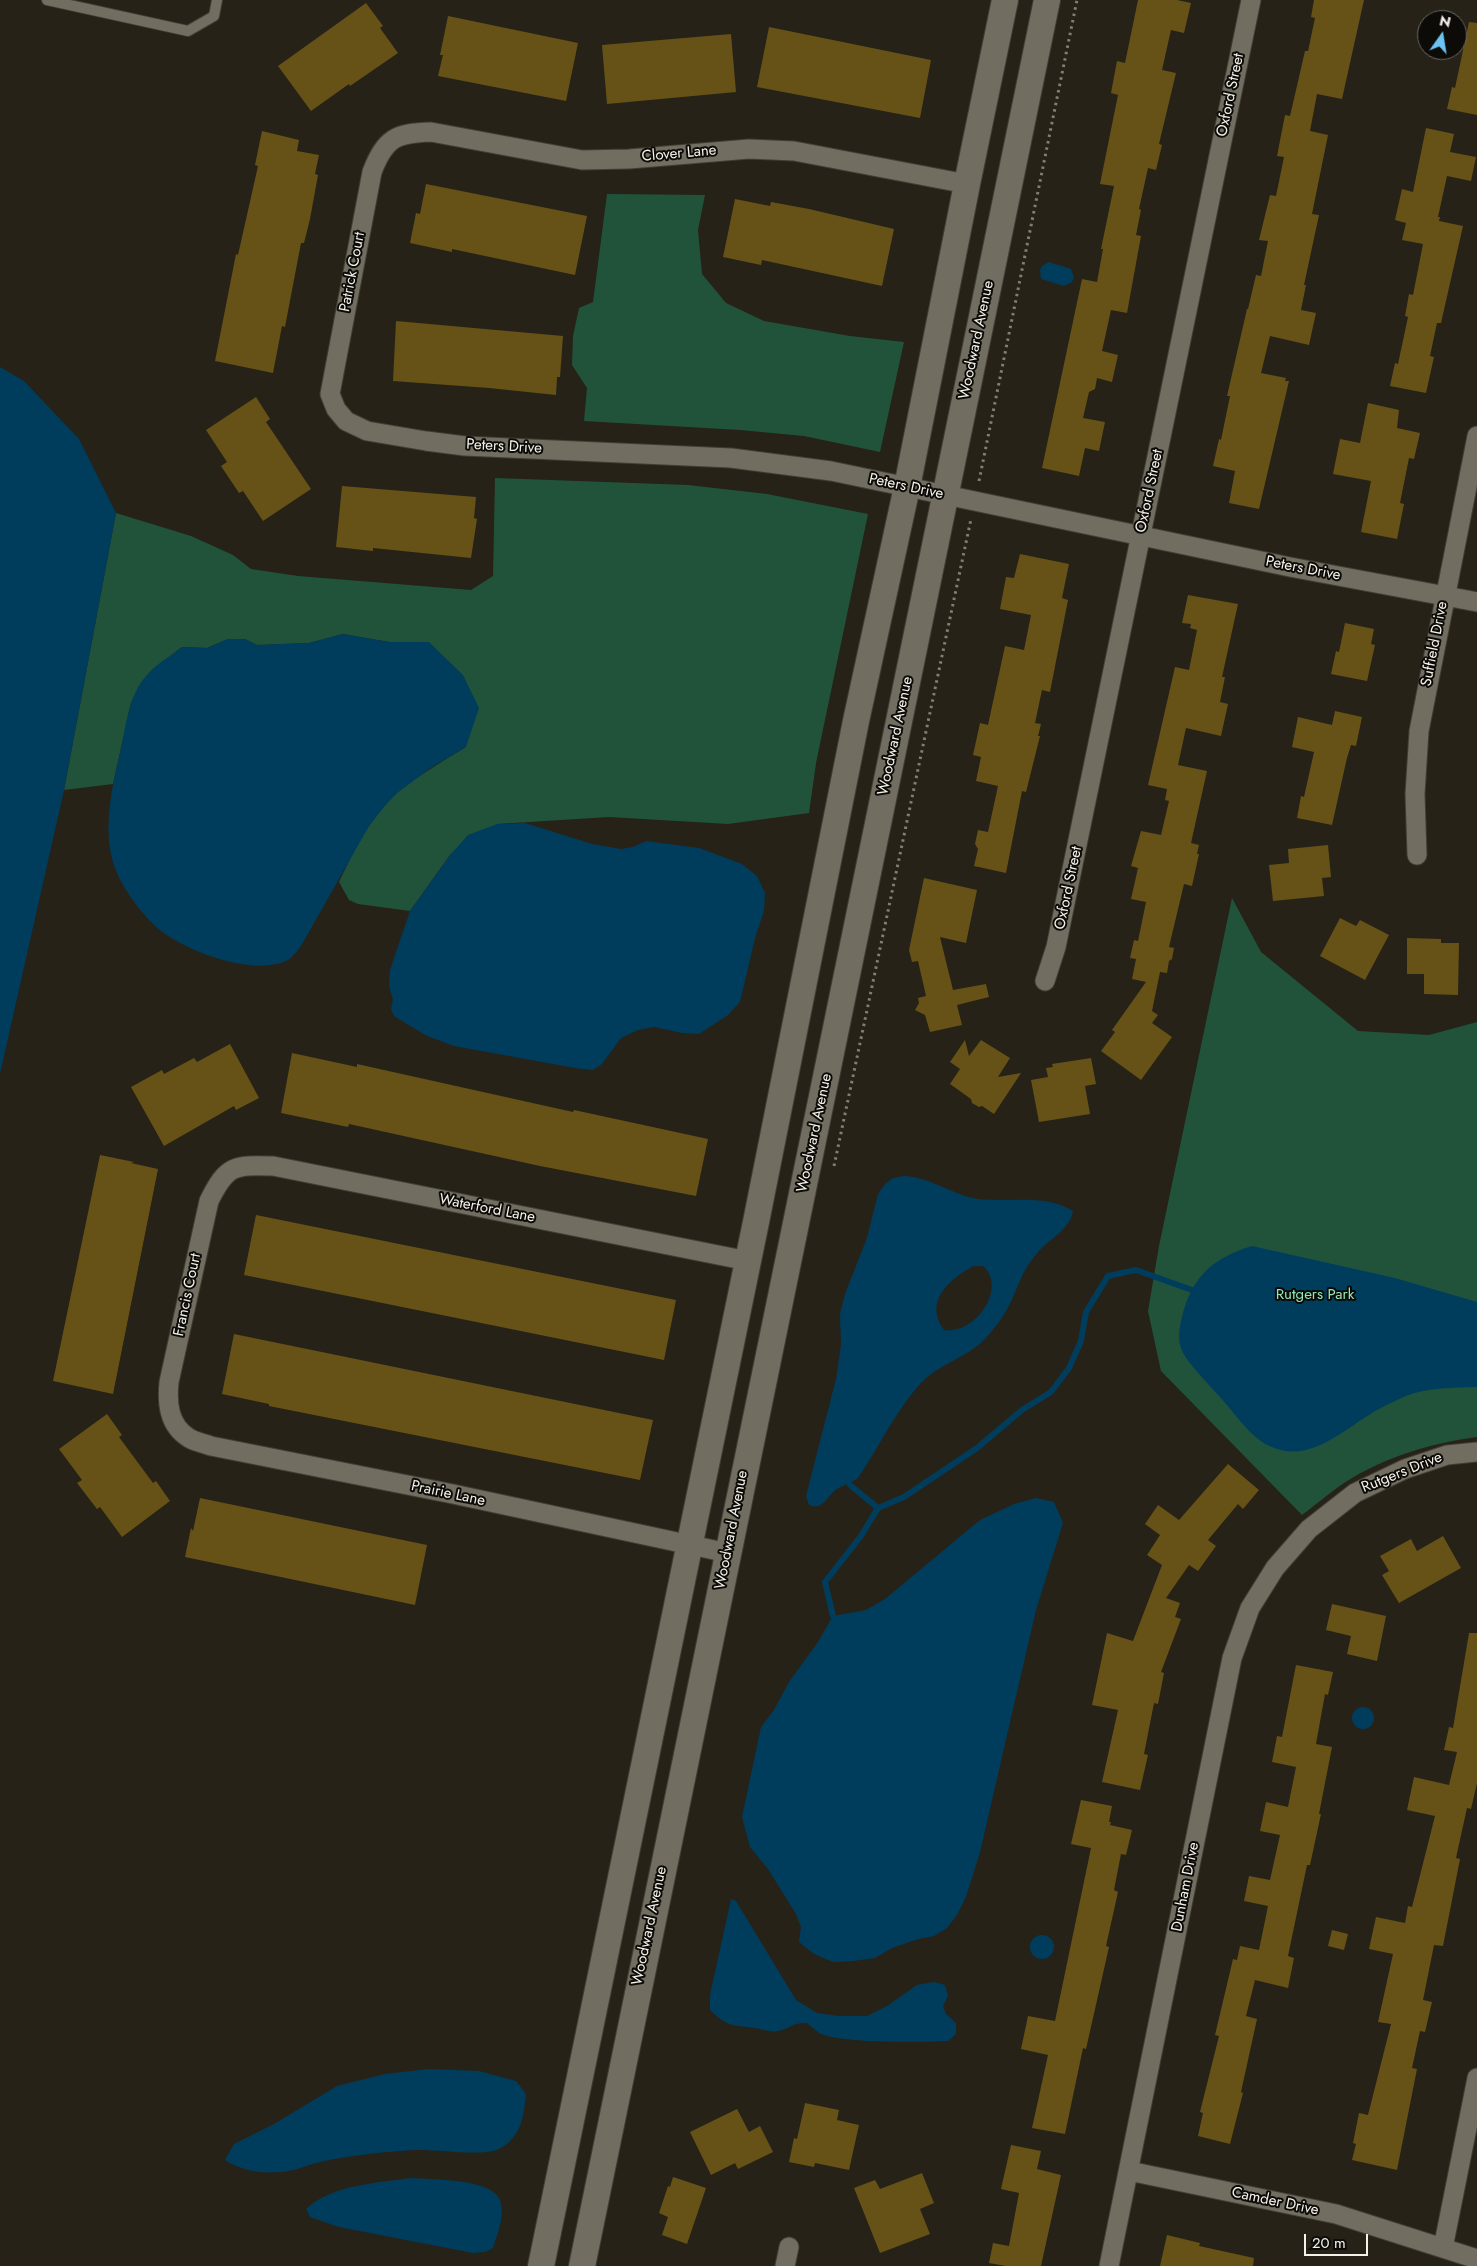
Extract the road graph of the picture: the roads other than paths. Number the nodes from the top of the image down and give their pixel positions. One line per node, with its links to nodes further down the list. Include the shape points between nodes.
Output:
1 (47, 0): 2 (lane, via 188,31 214,16)
2 (217, 0)
3 (1005, 0): 7 (street)
4 (1046, 0): 11 (street, Woodward Avenue)
5 (1251, 0): 12 (street, Oxford Street)
6 (392, 140): 7 (street, Clover Lane, via 410,132 431,132 582,160 749,148 794,151); 8 (street, Patrick Court, via 379,153 372,172 330,394)
7 (967, 184): 10 (street)
8 (336, 409): 10 (street, Peters Drive, via 346,421 367,431 426,441 465,446 731,458 831,471)
9 (1477, 436): 13 (street, Suffield Drive)
10 (907, 487): 11 (street, Peters Drive); 18 (street, via 856,721)
11 (946, 496): 12 (street, Peters Drive); 23 (street, Woodward Avenue)
12 (1141, 536): 13 (street, Peters Drive); 16 (street, Oxford Street, via 1058,938)
13 (1444, 596): 14 (street, Peters Drive); 15 (street, Suffield Drive, via 1419,731 1415,794)
14 (1477, 602)
15 (1417, 855)
16 (1045, 981)
17 (227, 1172): 18 (street, Waterford Lane, via 241,1165 273,1166); 19 (street, Francis Court, via 209,1200 170,1382 167,1403)
18 (748, 1261): 22 (street)
19 (174, 1423): 22 (street, Prairie Lane, via 188,1438 211,1446 453,1494)
20 (1477, 1452): 21 (street, Rutgers Drive, via 1447,1454 1406,1469 1355,1493)
21 (1309, 1529): 25 (street, Dunham Drive, via 1275,1568 1250,1608 1232,1658)
22 (689, 1546): 23 (street, Prairie Lane); 29 (street)
23 (728, 1553): 30 (street, Woodward Avenue)
24 (1477, 2078): 27 (street)
25 (1129, 2171): 27 (street, Camder Drive, via 1336,2214); 32 (street, Dunham Drive)
26 (789, 2247): 31 (street)
27 (1443, 2248): 28 (street, Camder Drive)
28 (1477, 2259)
29 (541, 2266)
30 (582, 2266)
31 (785, 2266)
32 (1109, 2266)

